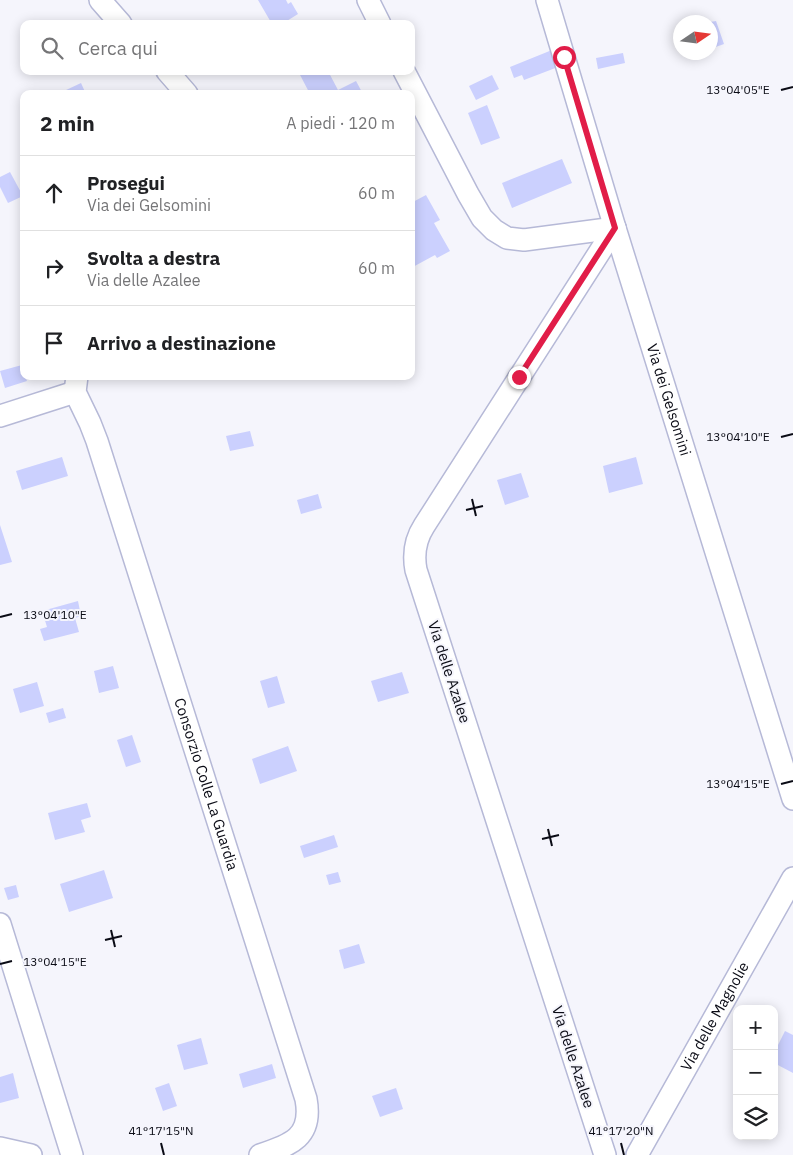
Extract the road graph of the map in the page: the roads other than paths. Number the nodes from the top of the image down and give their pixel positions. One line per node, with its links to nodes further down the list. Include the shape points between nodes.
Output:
1 (100, 0): 4 (street)
2 (368, 0): 5 (street)
3 (548, 0): 11 (street, Via dei Gelsomini)
4 (118, 20)
5 (378, 20)
6 (170, 75): 8 (street)
7 (406, 75): 9 (street)
8 (184, 90)
9 (414, 90)
10 (415, 92): 11 (street, via 468,194 482,218 494,230 508,238 524,240)
11 (615, 228): 14 (street, Via dei Gelsomini); 21 (street, Via delle Azalee, via 424,526 417,539 414,556)
12 (76, 384): 13 (street, Consorzio Colle La Guardia); 20 (street, Consorzio Colle La Guardia, via 306,1099 306,1122 300,1136 290,1144)
13 (0, 416)
14 (793, 799)
15 (793, 878): 22 (street, Via delle Magnolie)
16 (0, 924): 19 (street)
17 (0, 1148): 18 (street)
18 (31, 1155)
19 (72, 1155)
20 (260, 1155)
21 (604, 1155)
22 (637, 1155)

